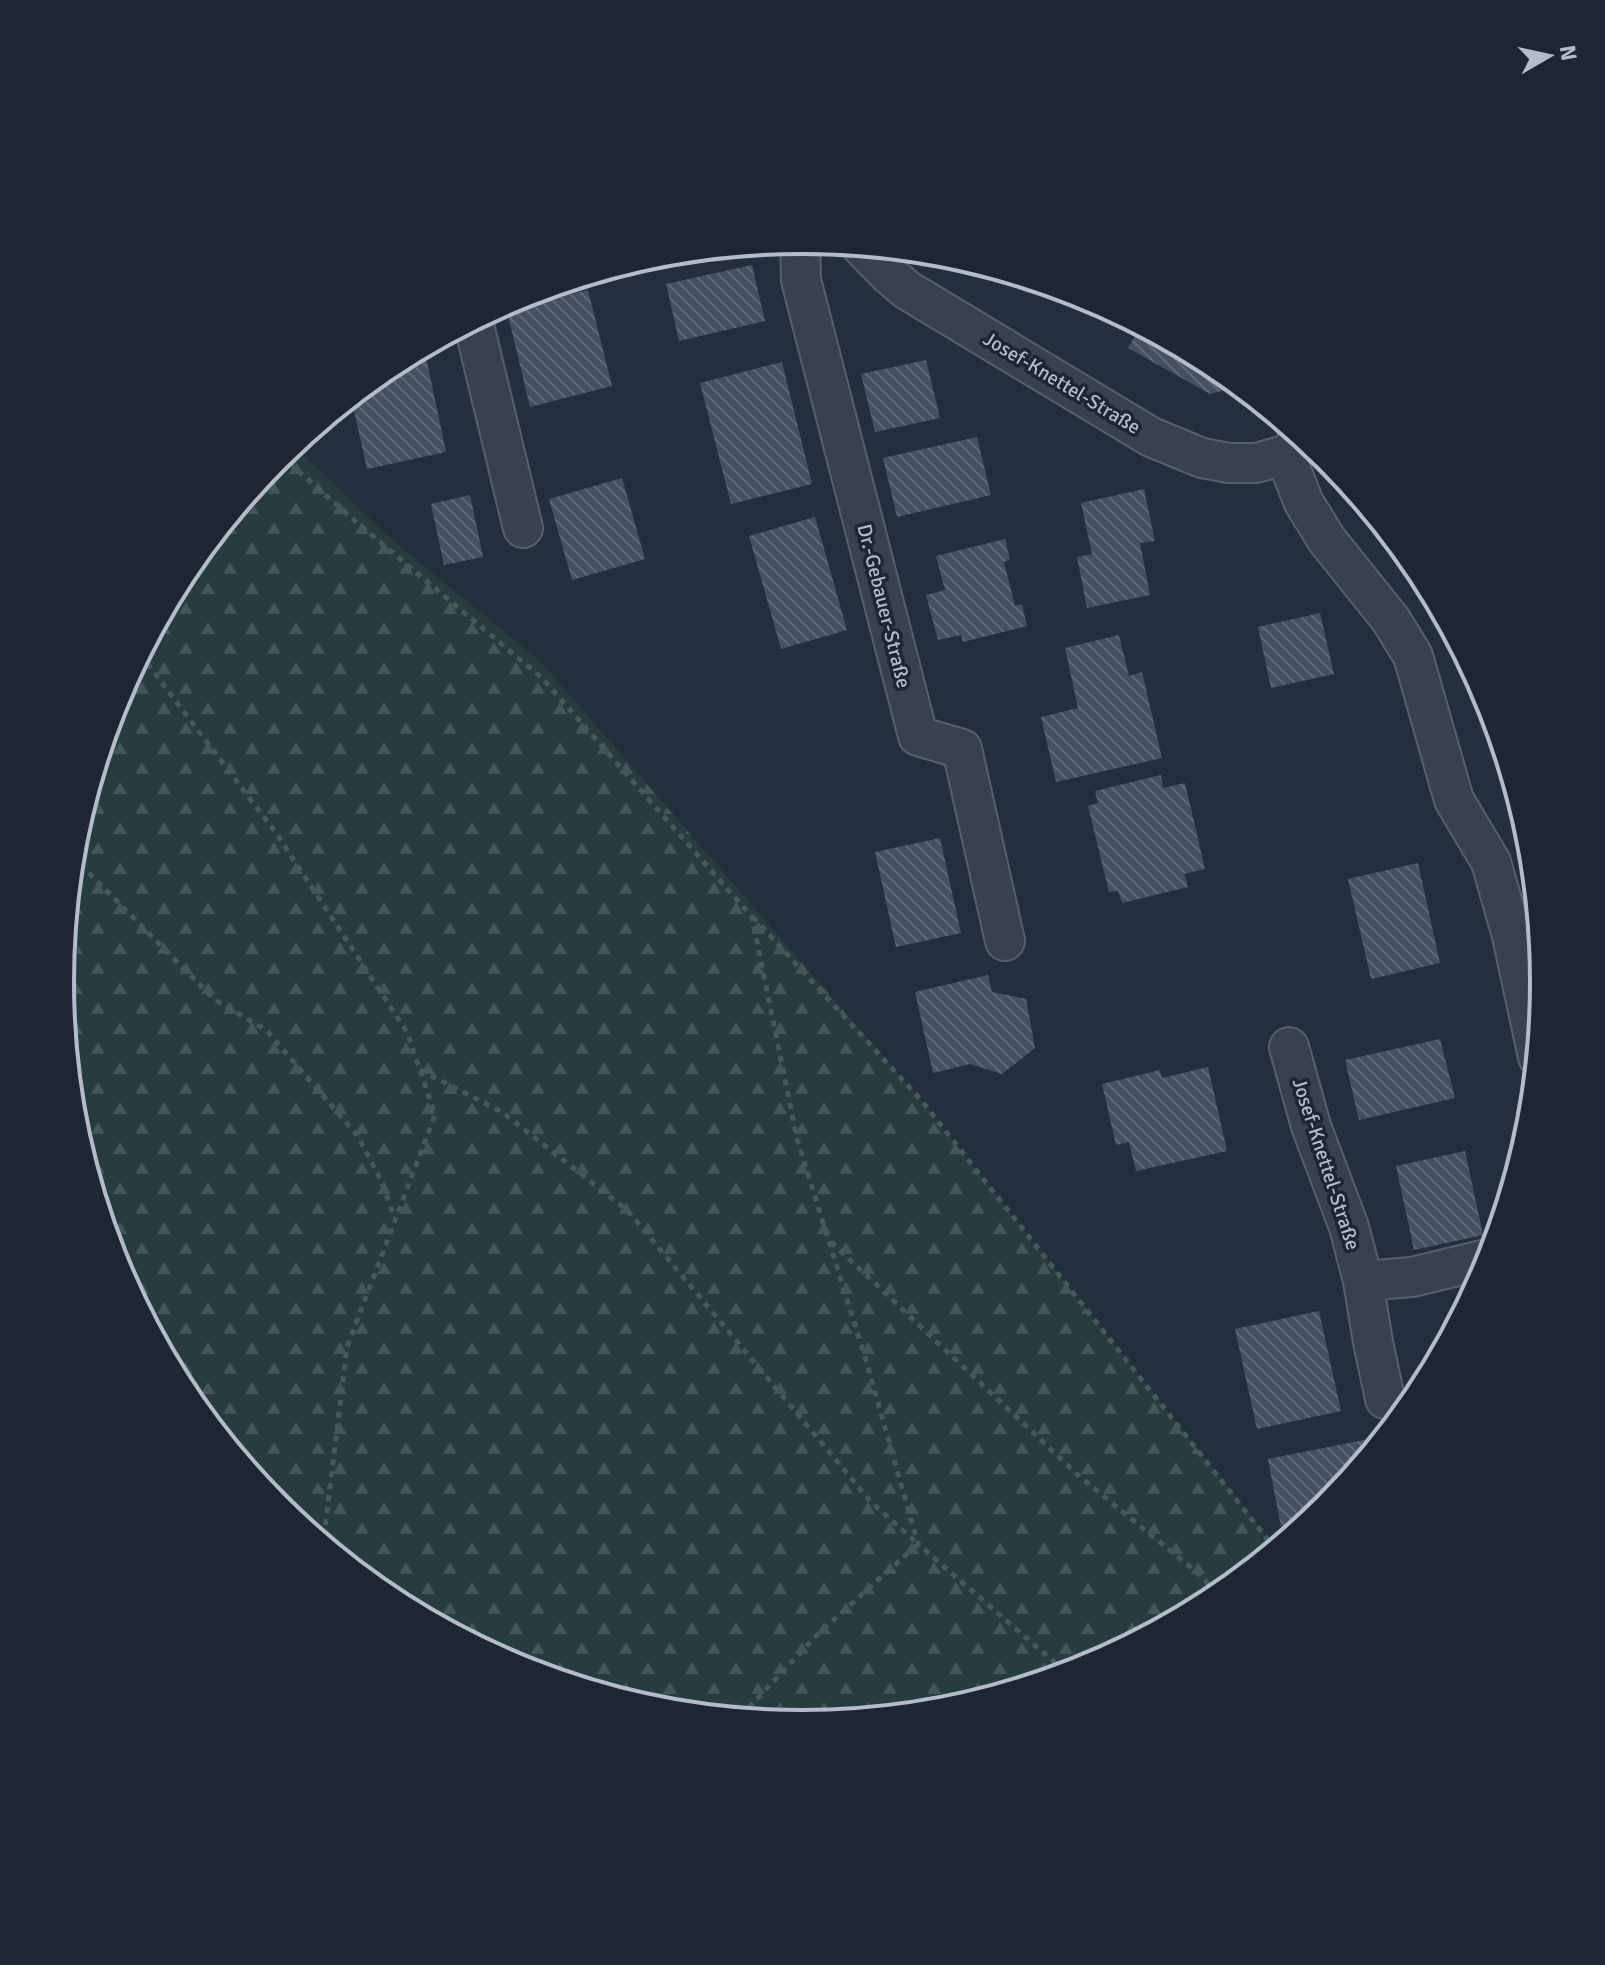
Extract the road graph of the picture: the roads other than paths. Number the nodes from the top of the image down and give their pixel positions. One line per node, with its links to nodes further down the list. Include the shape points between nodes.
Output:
1 (800, 254): 6 (street, Dr.-Gebauer-Straße, via 801,280 918,736 962,749)
2 (872, 258): 4 (street, Josef-Knettel-Straße, via 907,290 1151,437 1229,463 1256,463)
3 (476, 331): 5 (street)
4 (1295, 447): 7 (street, Josef-Knettel-Straße, via 1304,503 1413,656 1454,800 1491,862)
5 (523, 528)
6 (1005, 941)
7 (1530, 959)
8 (1289, 1047): 10 (street, Josef-Knettel-Straße)
9 (1476, 1262): 10 (street, via 1412,1277)
10 (1363, 1281): 11 (street, Josef-Knettel-Straße)
11 (1385, 1399)

